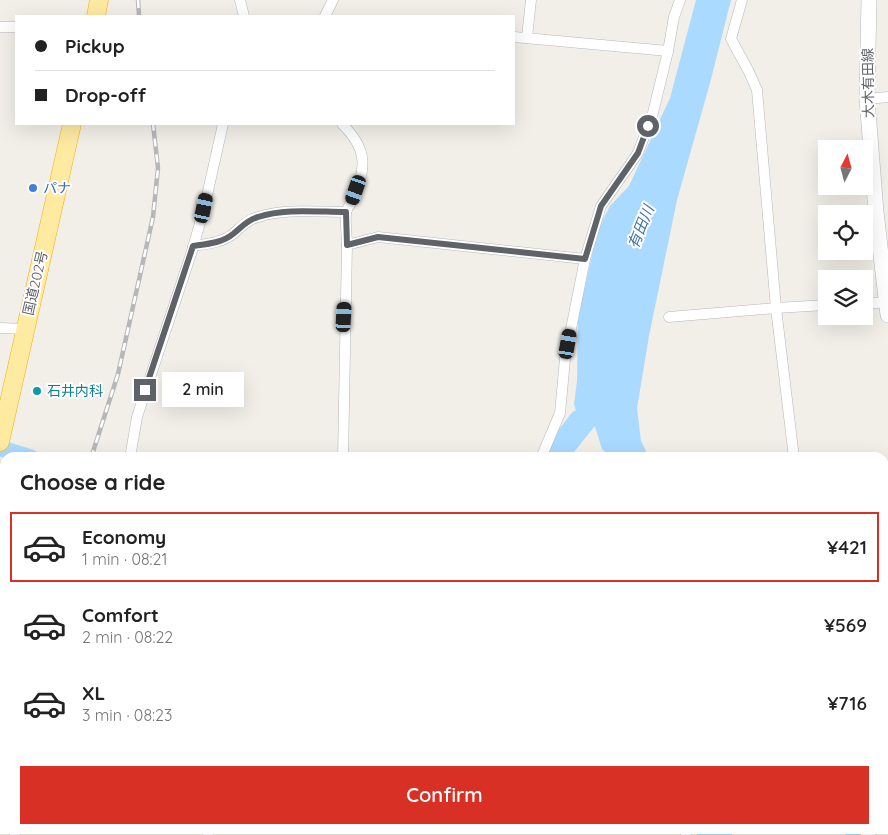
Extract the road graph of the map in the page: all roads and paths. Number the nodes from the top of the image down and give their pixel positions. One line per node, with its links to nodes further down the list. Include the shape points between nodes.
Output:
1 (99, 0): 8 (highway)
2 (240, 0): 9 (street)
3 (333, 0): 10 (street)
4 (531, 0): 14 (street)
5 (680, 0): 15 (street)
6 (742, 0): 28 (street, via 731,39 757,90)
7 (868, 0): 17 (main road, 大木有田線)
8 (96, 15)
9 (244, 15)
10 (326, 15)
11 (0, 27): 12 (street)
12 (15, 28)
13 (515, 37): 14 (street)
14 (527, 37): 15 (street)
15 (668, 51): 24 (street, via 653,113 638,153 601,206)
16 (888, 97): 17 (street)
17 (867, 99): 27 (main road, 大木有田線)
18 (72, 125): 31 (highway, 国道202号)
19 (223, 125): 23 (street)
20 (343, 125): 21 (street, via 353,135 364,159 353,200)
21 (346, 212): 22 (street); 23 (street, via 285,212 258,216 220,241)
22 (347, 245): 24 (street, via 378,237); 34 (street)
23 (193, 246): 33 (street, via 145,390)
24 (585, 259): 35 (street, via 565,359 560,413)
25 (818, 305): 28 (street)
26 (873, 305): 27 (street)
27 (888, 306)
28 (776, 308): 29 (street); 36 (street)
29 (669, 318)
30 (0, 328): 31 (street)
31 (25, 329): 32 (highway, 国道202号)
32 (1, 436)
33 (131, 452)
34 (343, 452)
35 (544, 452)
36 (793, 452)

